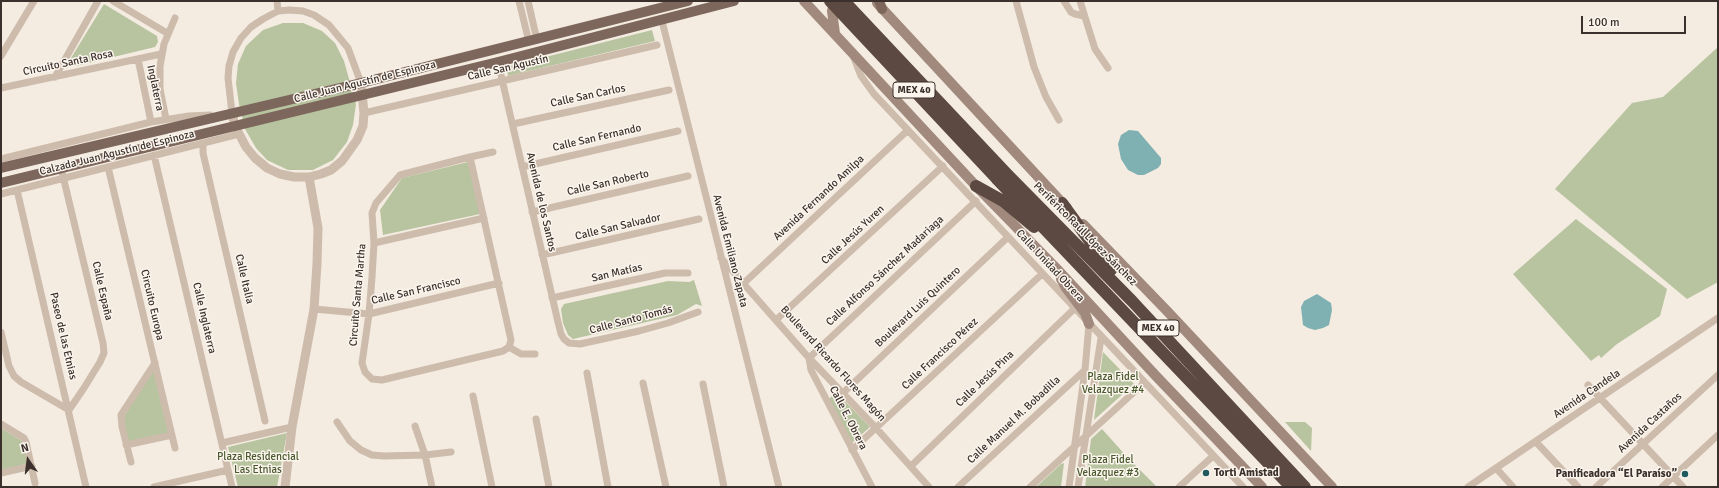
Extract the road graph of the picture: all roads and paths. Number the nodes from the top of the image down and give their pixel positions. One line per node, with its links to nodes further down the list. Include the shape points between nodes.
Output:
1 (34, 1): 29 (street)
2 (98, 1): 33 (street)
3 (113, 1): 23 (street)
4 (277, 1): 18 (street)
5 (519, 1): 25 (street)
6 (528, 1): 25 (street)
7 (688, 1): 16 (main road, Calle Juan Agustín de Espinoza)
8 (734, 1): 22 (main road, Calle Juan Agustín de Espinoza)
9 (804, 1): 24 (main road)
10 (830, 1): 59 (highway, Periférico Raúl López Sánchez / MEX 40, bridge)
11 (835, 1): 24 (main road, via 832,11)
12 (844, 1): 59 (highway, Periférico Raúl López Sánchez / MEX 40)
13 (1016, 1): 42 (street, via 1034,67)
14 (1064, 1): 20 (street, via 1072,12)
15 (1080, 1): 20 (street)
16 (674, 4): 19 (main road, Calle Juan Agustín de Espinoza); 22 (main road)
17 (878, 4): 66 (main road)
18 (278, 11): 35 (street, via 303,11 329,25 348,48); 40 (street, via 251,27 241,38 234,52 229,66)
19 (640, 13): 22 (main road); 25 (main road, Calle Juan Agustín de Espinoza)
20 (1084, 16): 32 (street, via 1095,49)
21 (175, 18): 23 (street, Inglaterra)
22 (662, 21): 31 (main road, Calle Juan Agustín de Espinoza); 73 (street, Avenida Emiliano Zapata)
23 (167, 33): 28 (street, Inglaterra)
24 (836, 35): 27 (main road)
25 (533, 41): 35 (main road, Calle Juan Agustín de Espinoza)
26 (656, 45): 34 (street, Calle San Agustín)
27 (852, 52): 46 (street, Calle Unidad Obrera, via 861,76 868,86); 62 (main road)
28 (161, 54): 30 (street, Circuito Santa Rosa); 41 (street, Inglaterra, via 160,89)
29 (1, 56)
30 (138, 59): 33 (street, Circuito Santa Rosa); 43 (street, Inglaterra)
31 (498, 62): 34 (street, Avenida de los Santos); 38 (main road, Calle Juan Agustín de Espinoza)
32 (1108, 68)
33 (55, 77): 36 (street, Circuito Santa Rosa)
34 (503, 81): 39 (street, Calle San Agustín); 44 (street, Avenida de los Santos)
35 (361, 83): 38 (street); 40 (main road, Calle Juan Agustín de Espinoza)
36 (2, 88)
37 (669, 90): 44 (street, Calle San Carlos)
38 (363, 94): 39 (street); 45 (main road, Calle Juan Agustín de Espinoza)
39 (364, 113): 60 (street, via 357,140 342,161 332,170)
40 (228, 114): 41 (street); 45 (street); 56 (main road, Calle Juan Agustín de Espinoza)
41 (166, 119): 43 (street)
42 (1059, 120)
43 (151, 122): 52 (street)
44 (513, 124): 55 (street, Avenida de los Santos)
45 (237, 130): 48 (street, Calzada Juan Agustín de Espinoza); 57 (main road, Calle Juan Agustín de Espinoza); 60 (street, via 255,158 267,168 280,174)
46 (908, 130): 53 (street, Calle Unidad Obrera); 79 (street, Avenida Fernando Amilpa)
47 (678, 131): 55 (street, Calle San Fernando)
48 (204, 142): 50 (street, Calzada Juan Agustín de Espinoza); 108 (street, Calle Italia, via 203,152)
49 (493, 152): 51 (street, Circuito Santa Martha)
50 (154, 154): 54 (street, Calzada Juan Agustín de Espinoza); 118 (street, Calle Inglaterra)
51 (470, 157): 68 (street); 71 (street, Circuito Santa Martha, via 400,175 384,193 372,213)
52 (1, 159)
53 (943, 166): 65 (street, Calle Unidad Obrera); 87 (street, Calle Jesús Yuren)
54 (108, 167): 57 (street, Calzada Juan Agustín de Espinoza); 95 (street, Circuito Europa)
55 (522, 167): 67 (street, Avenida de los Santos)
56 (1, 168)
57 (62, 173): 61 (main road, Calle Juan Agustín de Espinoza); 63 (street, Calzada Juan Agustín de Espinoza); 106 (street, Calle España, via 104,352)
58 (688, 176): 67 (street, Calle San Roberto)
59 (1002, 176): 74 (highway, Periférico Raúl López Sánchez / MEX 40); 81 (highway, Periférico Raúl López Sánchez / MEX 40)
60 (309, 177): 82 (street, via 318,228)
61 (1, 183)
62 (976, 186): 74 (highway, via 1003,201); 75 (main road)
63 (17, 190): 64 (street, Calzada Juan Agustín de Espinoza); 106 (street, Paseo de las Etnias)
64 (1, 194)
65 (976, 201): 70 (street, Calle Unidad Obrera); 94 (street, Calle Alfonso Sánchez Madariaga)
66 (1062, 203): 81 (highway); 157 (main road)
67 (532, 212): 72 (street, Avenida de los Santos)
68 (484, 218): 71 (street); 78 (street)
69 (700, 219): 72 (street, Calle San Salvador)
70 (1008, 237): 77 (street, Calle Unidad Obrera); 103 (street, Boulevard Luis Quintero)
71 (374, 243): 85 (street, Circuito Santa Martha)
72 (542, 255): 80 (street, Avenida de los Santos)
73 (720, 256): 79 (street, Boulevard Ricardo Flores Magón); 145 (street, Avenida Emiliano Zapata)
74 (1083, 268): 155 (highway, Periférico Raúl López Sánchez / MEX 40)
75 (1057, 269): 88 (main road, via 1066,288 1085,313); 154 (main road)
76 (688, 273): 80 (street, San Matías, via 665,273)
77 (1042, 274): 83 (street, Calle Unidad Obrera); 113 (street, Calle Francisco Pérez)
78 (499, 283): 85 (street, Calle San Francisco); 92 (street, via 511,340)
79 (744, 283): 87 (street, Boulevard Ricardo Flores Magón)
80 (552, 298): 91 (street, Avenida de los Santos, via 561,334)
81 (1132, 301): 156 (highway, Periférico Raúl López Sánchez / MEX 40)
82 (314, 308): 85 (street, Calle San Francisco); 112 (street)
83 (1074, 309): 88 (street, Calle Unidad Obrera); 129 (street, Calle Jesús Pina)
84 (698, 312): 91 (street, Calle Santo Tomás, via 639,331 580,344)
85 (369, 314): 92 (street, Circuito Santa Martha, via 362,363 365,372 372,379 382,380 504,351)
86 (1718, 318): 105 (street, Avenida Candela)
87 (777, 319): 94 (street, Boulevard Ricardo Flores Magón)
88 (1089, 324): 90 (street, Calle Unidad Obrera); 96 (street)
89 (1, 332): 106 (street, via 14,376)
90 (1101, 338): 100 (street, Calle Unidad Obrera); 114 (street)
91 (570, 343)
92 (510, 347): 93 (street, via 521,354)
93 (535, 354)
94 (809, 358): 103 (street, Boulevard Ricardo Flores Magón); 123 (street, Calle E. Obrera, via 811,370)
95 (155, 363): 115 (street, Circuito Europa); 120 (street, via 121,414)
96 (1084, 370): 121 (street); 148 (street, Calle Manuel M. Bobadilla)
97 (586, 373): 142 (street)
98 (1718, 375): 119 (street, Avenida Castaños)
99 (643, 383): 143 (street)
100 (1144, 383): 114 (street); 126 (street, Calle Unidad Obrera)
101 (704, 384): 144 (street)
102 (1588, 385): 105 (street)
103 (843, 393): 113 (street, Boulevard Ricardo Flores Magón)
104 (473, 396): 140 (street)
105 (1600, 399): 117 (street, Avenida Candela); 119 (street)
106 (69, 410): 135 (street, Paseo de las Etnias)
107 (536, 419): 141 (street)
108 (265, 421)
109 (337, 422): 125 (street, via 350,441 360,450 372,455)
110 (1, 424): 128 (street, via 24,438)
111 (415, 426): 125 (street)
112 (292, 427): 118 (street); 138 (street)
113 (876, 428): 123 (street, Calle Francisco Pérez); 129 (street, Boulevard Ricardo Flores Magón)
114 (1086, 434): 121 (street); 151 (street)
115 (172, 435): 120 (street); 122 (street, Circuito Europa)
116 (1718, 435): 133 (street)
117 (1536, 442): 130 (street, Avenida Candela); 160 (street)
118 (222, 443): 131 (street, Calle Inglaterra)
119 (1643, 444): 133 (street); 161 (street, Avenida Castaños)
120 (126, 445): 127 (street)
121 (1075, 445): 149 (street); 150 (street)
122 (175, 448)
123 (852, 450): 146 (street, Calle E. Obrera)
124 (451, 452): 125 (street)
125 (425, 455): 139 (street)
126 (1213, 456): 152 (street); 153 (street, Calle Unidad Obrera)
127 (130, 462)
128 (32, 466): 132 (street); 134 (street)
129 (911, 466): 147 (street, Boulevard Ricardo Flores Magón)
130 (1496, 468): 158 (street, Avenida Candela); 159 (street)
131 (228, 470): 136 (street); 137 (street, Calle Inglaterra)
132 (1, 473)
133 (1673, 477): 162 (street); 163 (street)
134 (35, 483)
135 (86, 487)
136 (154, 487)
137 (232, 487)
138 (285, 487)
139 (432, 487)
140 (492, 487)
141 (549, 487)
142 (608, 487)
143 (666, 487)
144 (724, 487)
145 (779, 487)
146 (872, 487)
147 (929, 487)
148 (958, 487)
149 (1030, 487)
150 (1069, 487)
151 (1078, 487)
152 (1179, 487)
153 (1243, 487)
154 (1262, 487)
155 (1291, 487)
156 (1305, 487)
157 (1332, 487)
158 (1468, 487)
159 (1513, 487)
160 (1578, 487)
161 (1596, 487)
162 (1662, 487)
163 (1683, 487)

